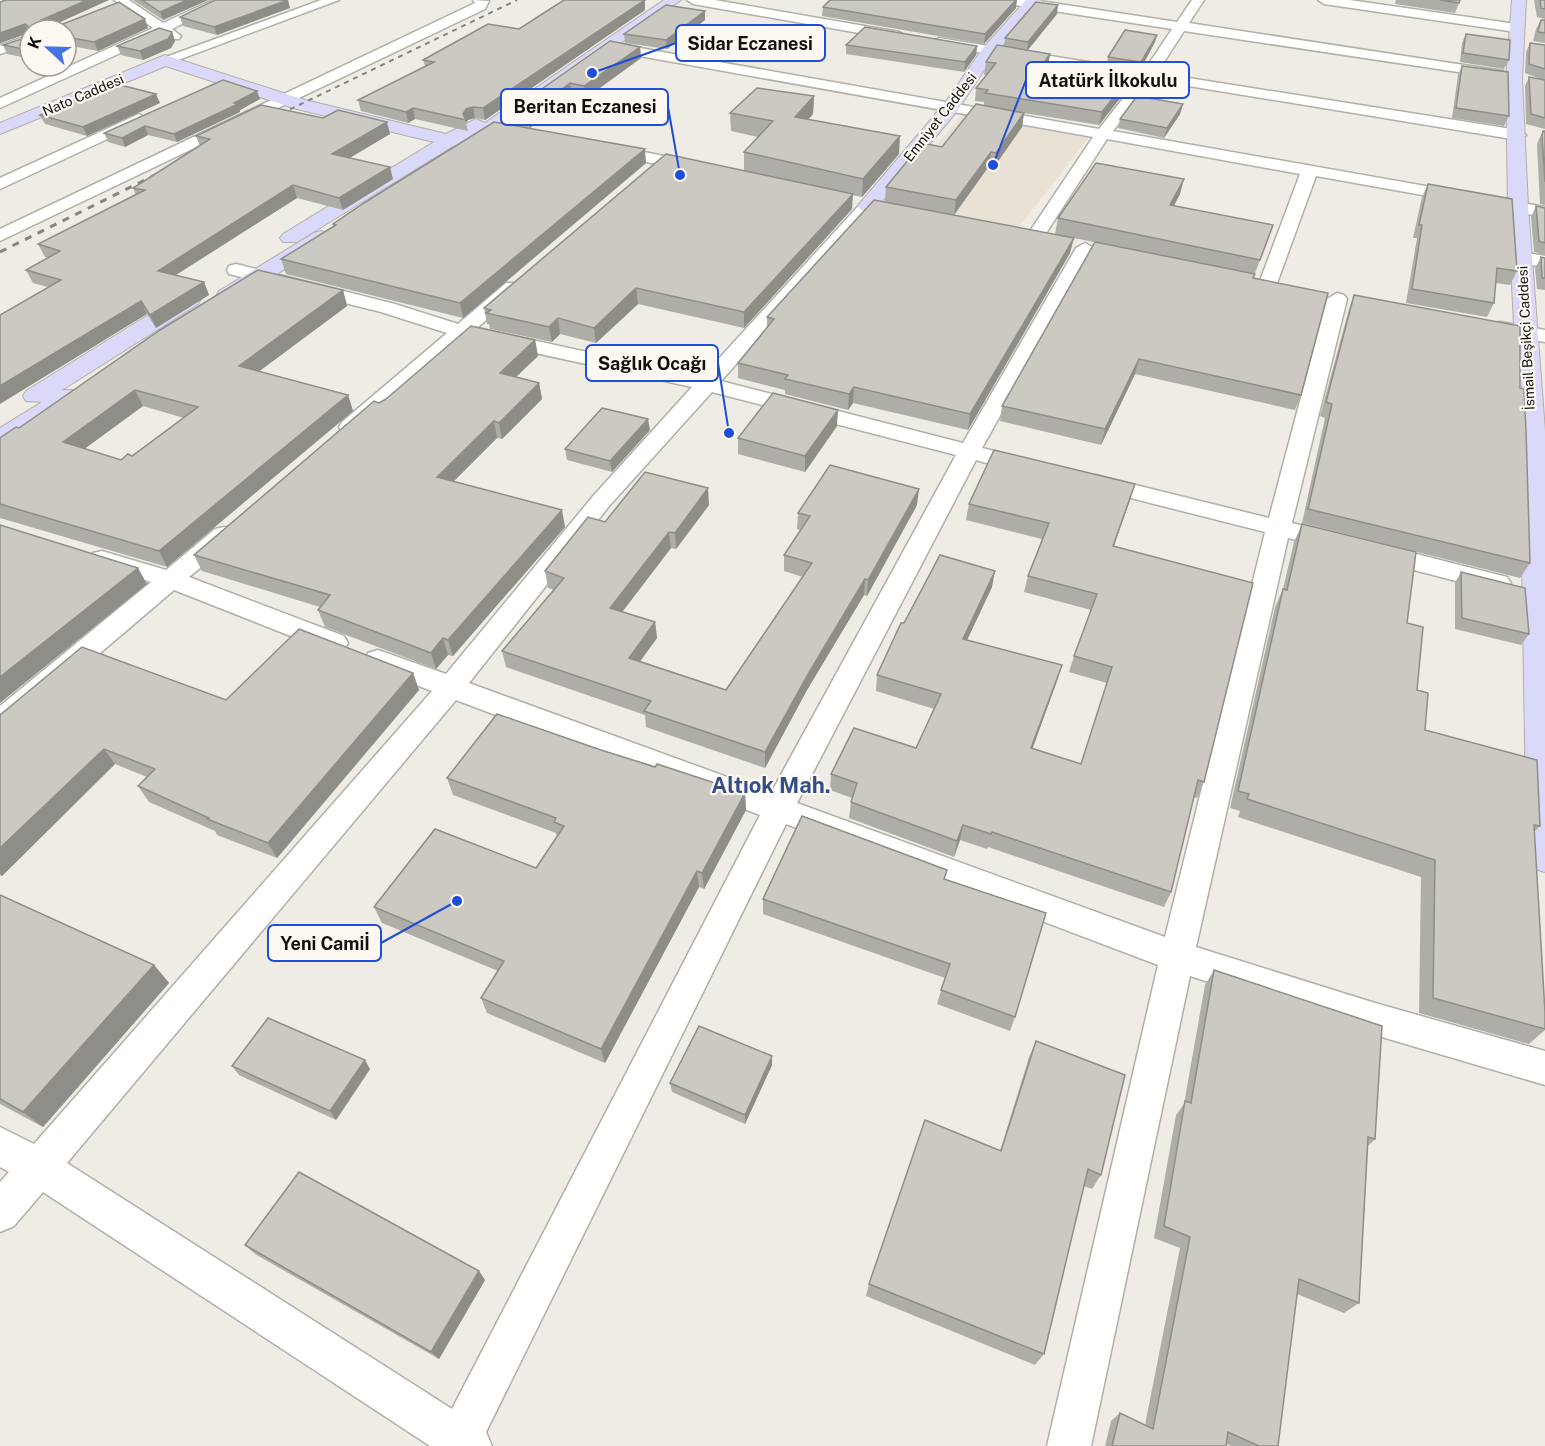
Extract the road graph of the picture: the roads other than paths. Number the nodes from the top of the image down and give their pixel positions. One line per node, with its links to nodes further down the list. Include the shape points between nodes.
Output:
1 (223, 0): 17 (street)
2 (333, 0): 20 (street)
3 (479, 0): 28 (street, via 483,1 480,6)
4 (656, 0): 32 (street)
5 (674, 0): 19 (street)
6 (693, 0): 14 (street)
7 (1008, 0): 11 (street)
8 (1198, 0): 16 (street)
9 (1324, 0): 15 (street)
10 (123, 2): 13 (street); 17 (street)
11 (1032, 2): 16 (street); 22 (street, Emniyet Caddesi)
12 (793, 5): 14 (street)
13 (105, 11)
14 (780, 15): 22 (street)
15 (1523, 27): 25 (street, İsmail Beşikçi Caddesi)
16 (1181, 28): 24 (street); 25 (street)
17 (162, 29): 20 (street); 29 (street)
18 (18, 43): 21 (street)
19 (606, 46): 30 (street); 32 (street)
20 (197, 49): 23 (street)
21 (0, 50)
22 (989, 51): 24 (street); 30 (street, Emniyet Caddesi)
23 (165, 60): 26 (street); 33 (street, Nato Caddesi)
24 (1147, 77): 35 (street); 36 (street)
25 (1518, 79): 35 (street, İsmail Beşikçi Caddesi)
26 (226, 80): 27 (street); 28 (street)
27 (205, 89)
28 (286, 98): 37 (street); 48 (street)
29 (0, 104)
30 (951, 106): 36 (street); 44 (street, Emniyet Caddesi)
31 (153, 113): 43 (street)
32 (483, 126): 34 (street); 37 (street); 53 (street)
33 (0, 129)
34 (514, 132)
35 (1523, 133): 45 (street, İsmail Beşikçi Caddesi)
36 (1103, 134): 40 (street); 49 (street)
37 (451, 141): 51 (street)
38 (595, 147): 39 (street)
39 (664, 160): 41 (street); 42 (street)
40 (1310, 170): 45 (street); 54 (street, via 1261,285)
41 (721, 173)
42 (647, 175)
43 (0, 184)
44 (868, 205): 59 (street)
45 (1518, 206): 46 (street); 50 (street, İsmail Beşikçi Caddesi)
46 (1545, 212)
47 (1012, 233): 49 (street)
48 (0, 236)
49 (1035, 237): 64 (street, via 1078,246)
50 (1533, 259): 58 (street, İsmail Beşikçi Caddesi)
51 (236, 270): 53 (street); 60 (street)
52 (532, 271): 57 (street)
53 (259, 276): 57 (street, via 388,308); 61 (street)
54 (1290, 290)
55 (1341, 300): 68 (street)
56 (1478, 324): 58 (street)
57 (461, 331): 59 (street); 62 (street)
58 (1535, 334): 63 (street, İsmail Beşikçi Caddesi)
59 (707, 384): 64 (street); 72 (street, via 602,500)
60 (0, 419)
61 (0, 439)
62 (335, 440)
63 (1539, 446): 71 (street, İsmail Beşikçi Caddesi)
64 (969, 452): 65 (street); 74 (street)
65 (1004, 460)
66 (1072, 477): 68 (street)
67 (245, 518): 70 (street)
68 (1277, 527): 71 (street); 76 (street)
69 (80, 552): 70 (street)
70 (172, 580): 72 (street); 73 (street)
71 (1535, 592): 75 (street, İsmail Beşikçi Caddesi)
72 (450, 688): 74 (street); 79 (street)
73 (0, 722)
74 (779, 807): 76 (street); 81 (street)
75 (1545, 857)
76 (1175, 956): 77 (street); 82 (street)
77 (1545, 1068)
78 (0, 1146): 79 (street)
79 (39, 1167): 80 (street); 81 (street)
80 (0, 1212)
81 (462, 1444)
82 (1069, 1446)

